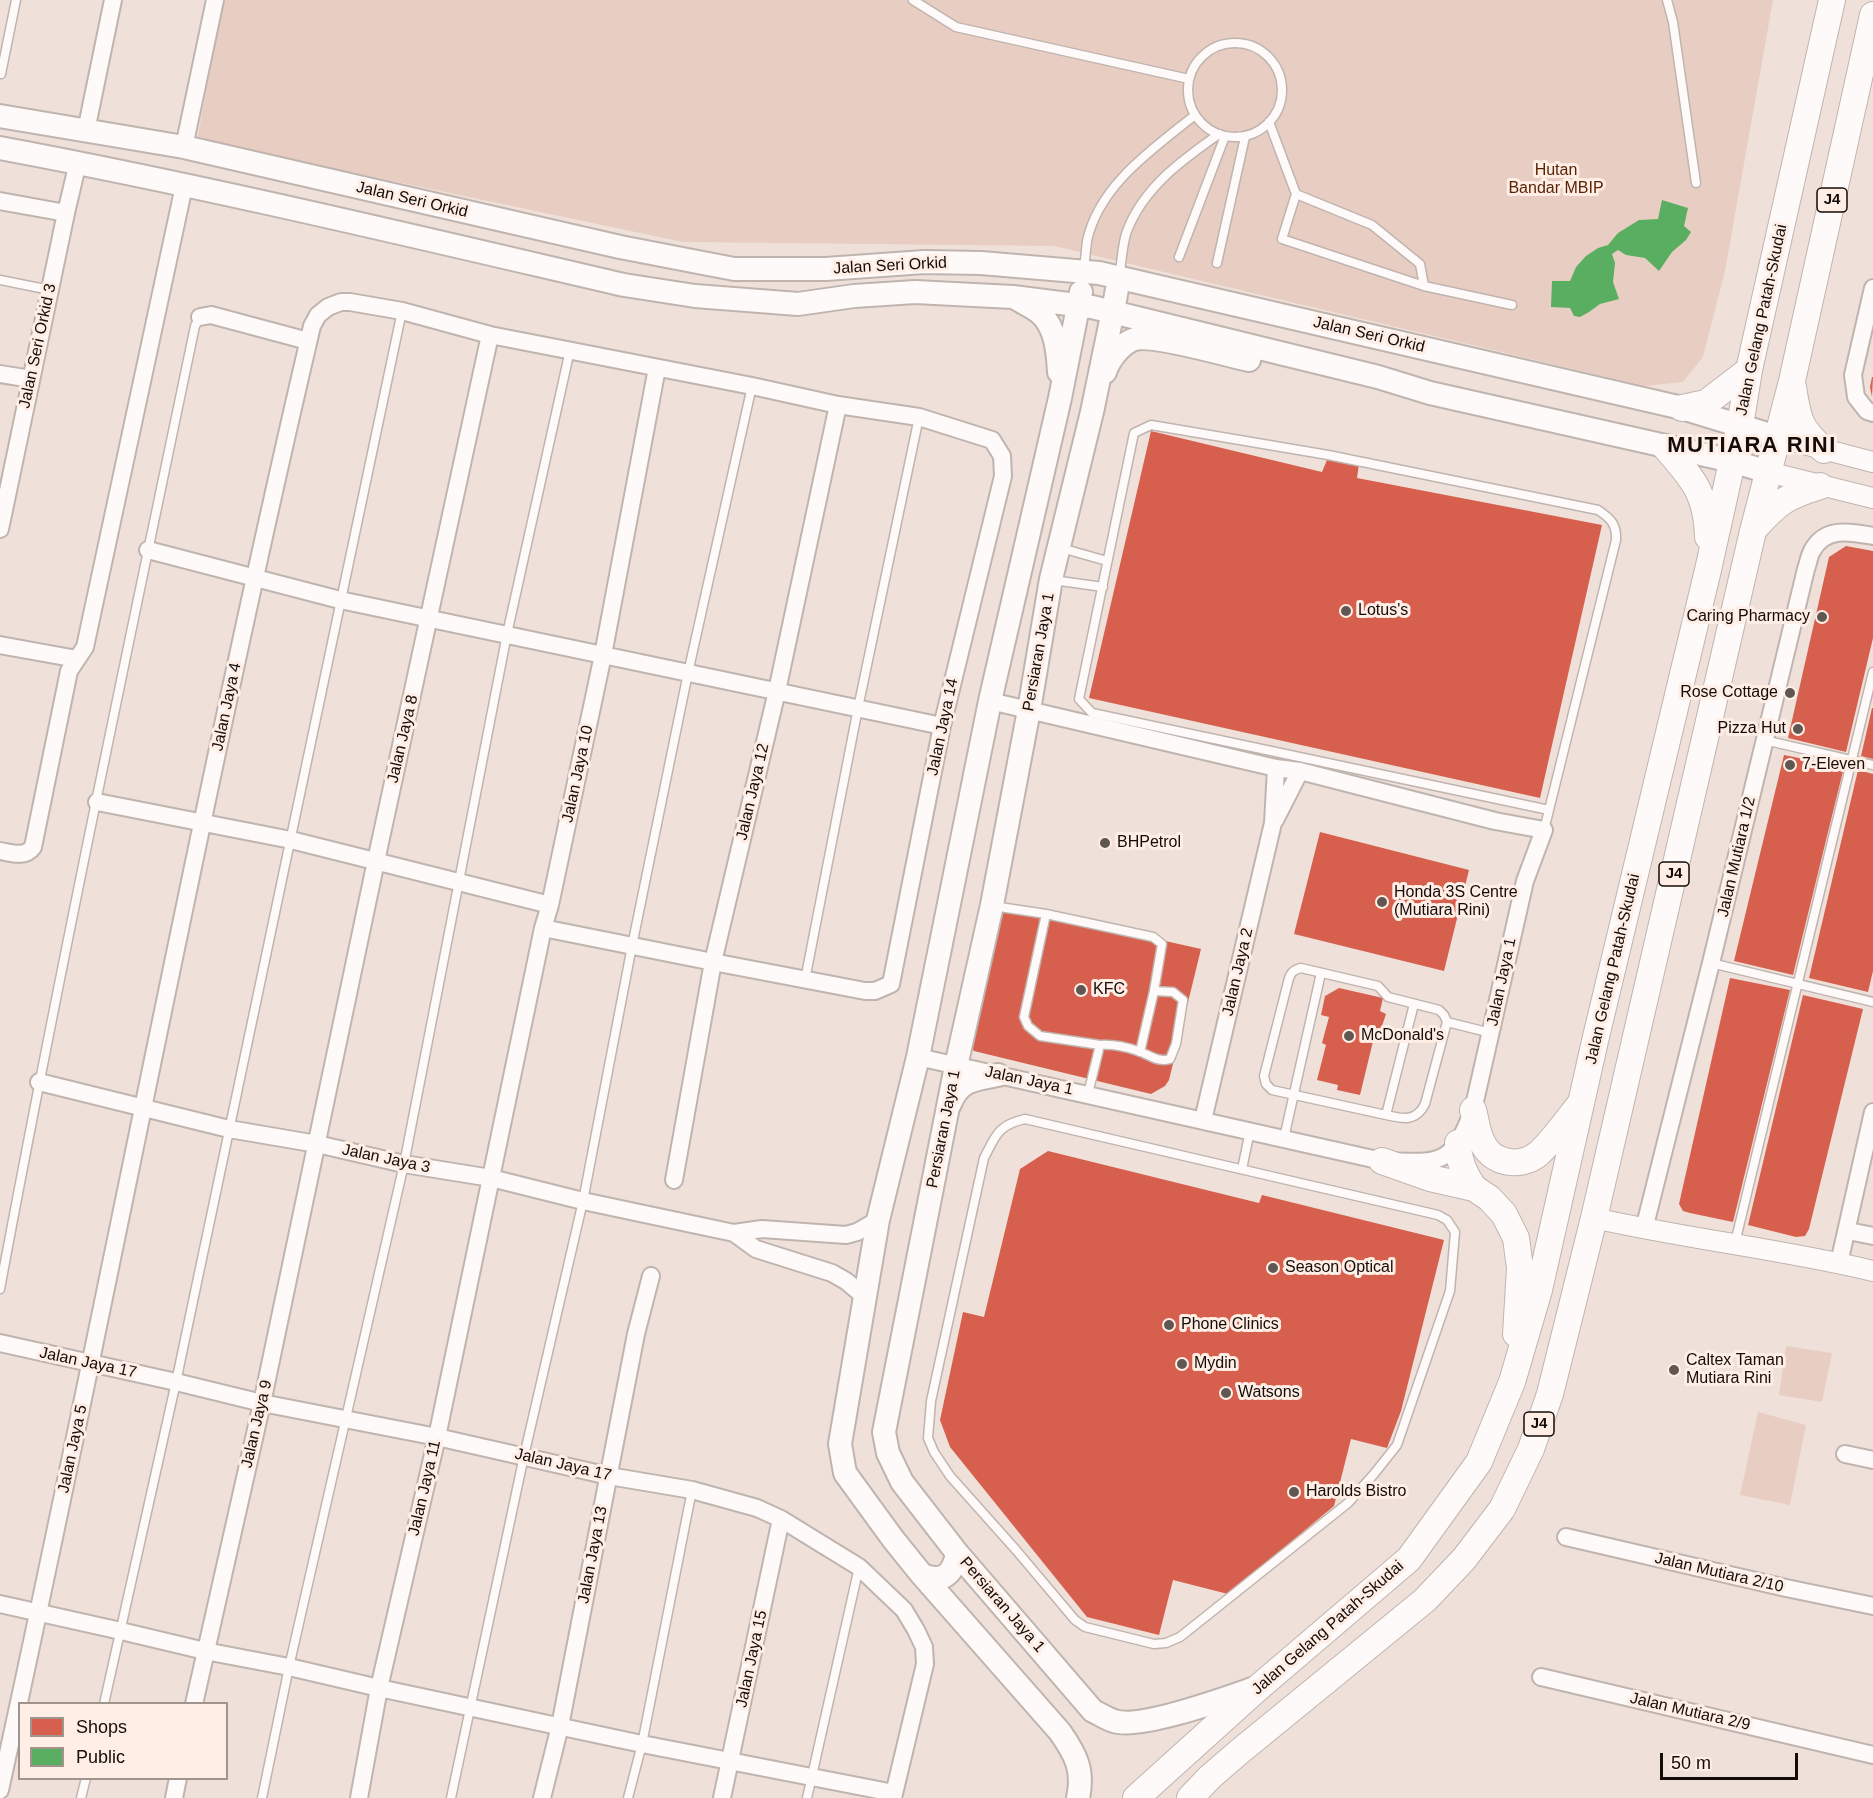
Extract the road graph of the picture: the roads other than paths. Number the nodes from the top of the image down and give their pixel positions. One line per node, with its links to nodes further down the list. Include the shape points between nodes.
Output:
1 (16, 0): 8 (lane)
2 (113, 0): 13 (street)
3 (215, 0): 16 (street)
4 (913, 0): 9 (lane, via 956,27)
5 (1667, 0): 19 (lane)
6 (1832, 0): 42 (main road, Jalan Gelang Patah-Skudai)
7 (1873, 15): 46 (main road, J4)
8 (1, 74)
9 (1188, 79): 10 (lane, via 1187,94); 12 (lane, via 1204,54 1218,46 1248,45 1262,52 1280,77 1282,93)
10 (1195, 115): 14 (lane, via 1211,131); 26 (lane, via 1118,183 1101,207 1088,239)
11 (0, 116): 13 (main road, Jalan Seri Orkid)
12 (1269, 122): 15 (lane); 21 (lane)
13 (87, 130): 16 (main road, Jalan Seri Orkid)
14 (1222, 135): 15 (lane); 24 (lane); 27 (lane, via 1183,159 1146,195 1127,232)
15 (1245, 137): 25 (lane)
16 (184, 147): 26 (main road, Jalan Seri Orkid, via 620,247 735,269 826,269 924,262)
17 (0, 148): 18 (main road, Jalan Seri Orkid)
18 (78, 162): 20 (main road, Jalan Seri Orkid); 23 (street, Jalan Seri Orkid 3)
19 (1696, 183)
20 (184, 186): 32 (main road, Jalan Seri Orkid, via 624,285 695,296 798,304 915,292); 78 (street, via 85,647)
21 (1296, 195): 29 (lane, via 1372,225 1420,264); 29 (lane, via 1282,240)
22 (0, 201): 23 (street)
23 (66, 213): 31 (street, Jalan Seri Orkid 3)
24 (1179, 257)
25 (1217, 263)
26 (1083, 272): 27 (main road, Jalan Seri Orkid); 33 (main road, Persiaran Jaya 1)
27 (1119, 278): 36 (main road, Persiaran Jaya 1); 50 (main road, Jalan Seri Orkid)
28 (0, 280): 31 (lane)
29 (1424, 286): 34 (lane)
30 (1873, 288): 52 (street, via 1853,375 1856,397)
31 (50, 290): 45 (street, Jalan Seri Orkid 3)
32 (1013, 297): 33 (main road, Jalan Seri Orkid); 48 (main road, via 1041,314 1051,328 1058,355)
33 (1080, 304): 36 (main road, Jalan Seri Orkid); 48 (main road, Persiaran Jaya 1)
34 (1512, 305)
35 (402, 311): 38 (street); 39 (street, Jalan Jaya 4, via 341,302 322,311 314,320); 73 (lane)
36 (1113, 311): 44 (main road, Jalan Seri Orkid); 51 (main road, Persiaran Jaya 1)
37 (200, 316): 39 (street, via 211,315); 67 (lane)
38 (490, 334): 40 (street); 74 (street, Jalan Jaya 8)
39 (308, 340): 70 (street, Jalan Jaya 4)
40 (570, 350): 41 (street); 75 (lane)
41 (657, 368): 47 (street); 77 (street, Jalan Jaya 10)
42 (1749, 370): 50 (main road, via 1706,403); 54 (main road, Jalan Gelang Patah-Skudai)
43 (0, 374): 45 (street)
44 (1378, 377): 51 (main road, via 1277,367 1155,339 1135,339 1108,363); 56 (main road, Jalan Seri Orkid, via 1430,393)
45 (31, 379): 63 (street, Jalan Seri Orkid 3)
46 (1792, 381): 55 (main road, J4); 57 (main road, via 1802,426)
47 (752, 386): 49 (street); 80 (lane)
48 (1060, 398): 82 (main road, Persiaran Jaya 1)
49 (838, 405): 53 (street); 81 (street, Jalan Jaya 12)
50 (1682, 408): 54 (main road, Jalan Seri Orkid)
51 (1092, 412): 66 (main road, Persiaran Jaya 1)
52 (1873, 413)
53 (918, 417): 83 (lane); 85 (street, Jalan Jaya 14, via 992,440 1002,456 1003,476)
54 (1740, 426): 55 (main road, Jalan Seri Orkid); 58 (main road, Jalan Gelang Patah-Skudai / J4)
55 (1776, 437): 57 (street); 60 (main road, J4)
56 (1665, 447): 58 (main road, Jalan Seri Orkid); 69 (main road, via 1693,479 1703,498)
57 (1824, 450): 59 (street)
58 (1732, 461): 60 (main road, Jalan Seri Orkid); 69 (main road, Jalan Gelang Patah-Skudai / J4)
59 (1873, 462)
60 (1768, 472): 61 (street); 64 (main road, J4)
61 (1820, 486): 62 (street); 64 (main road, via 1783,500)
62 (1873, 498)
63 (0, 529)
64 (1753, 531): 142 (main road, J4)
65 (1873, 536): 86 (street, Jalan Mutiara 1/2, via 1844,531 1825,536 1812,550)
66 (1058, 547): 68 (lane); 71 (main road, Persiaran Jaya 1)
67 (148, 550): 70 (street); 91 (lane)
68 (1107, 561): 72 (lane); 92 (lane, via 1134,432 1150,424 1328,455 1598,510 1610,518 1616,540)
69 (1708, 570): 123 (main road, Jalan Gelang Patah-Skudai / J4)
70 (255, 579): 73 (street); 94 (street, Jalan Jaya 4)
71 (1051, 579): 72 (lane); 84 (main road, Persiaran Jaya 1)
72 (1103, 587): 88 (lane, via 1079,699 1092,713)
73 (340, 600): 74 (street); 96 (lane)
74 (429, 620): 75 (street); 98 (street, Jalan Jaya 8)
75 (507, 634): 77 (street); 99 (lane)
76 (0, 645): 78 (street)
77 (603, 655): 80 (street); 100 (street, Jalan Jaya 10)
78 (77, 659): 97 (street, via 69,671 33,847 22,855)
79 (1873, 672): 87 (lane)
80 (688, 673): 81 (street); 104 (lane)
81 (777, 691): 83 (street); 105 (street, Jalan Jaya 12)
82 (990, 701): 84 (street); 117 (main road, Persiaran Jaya 1)
83 (858, 708): 85 (street); 108 (lane)
84 (1029, 710): 88 (street); 101 (main road, Persiaran Jaya 1)
85 (942, 726): 108 (street, Jalan Jaya 14, via 891,984 865,991)
86 (1764, 740): 87 (lane); 106 (street, Jalan Mutiara 1/2)
87 (1852, 760): 90 (lane); 109 (lane)
88 (1278, 761): 89 (street); 93 (street, Jalan Jaya 2)
89 (1301, 764): 92 (lane); 93 (street, Jalan Jaya 2); 95 (street, via 1495,820)
90 (1873, 765)
91 (97, 802): 94 (street); 120 (lane)
92 (1549, 810): 95 (lane)
93 (1273, 823): 129 (street, Jalan Jaya 2)
94 (202, 824): 96 (street); 124 (street, Jalan Jaya 4)
95 (1544, 830): 114 (street, Jalan Jaya 1, via 1525,881)
96 (291, 840): 98 (street); 130 (lane)
97 (0, 851)
98 (376, 861): 99 (street); 134 (street, Jalan Jaya 8)
99 (460, 882): 100 (street); 136 (lane)
100 (550, 905): 103 (street, Jalan Jaya 10)
101 (992, 905): 102 (lane); 118 (main road, Persiaran Jaya 1)
102 (1046, 914): 110 (lane, via 1154,937 1162,944); 115 (lane, via 1024,1017 1040,1036)
103 (543, 928): 104 (street); 138 (street, Jalan Jaya 10)
104 (632, 946): 105 (street); 141 (lane)
105 (713, 962): 108 (street); 139 (street, Jalan Jaya 12)
106 (1711, 963): 109 (lane); 144 (street, Jalan Mutiara 1/2)
107 (1321, 973): 112 (lane, via 1378,986 1388,997); 122 (lane); 122 (lane, via 1301,968 1290,975 1264,1076 1272,1090)
108 (805, 980)
109 (1799, 984): 111 (lane); 148 (lane)
110 (1154, 991): 116 (lane); 116 (lane, via 1173,992 1183,1000 1176,1044 1170,1059 1162,1062)
111 (1873, 1002)
112 (1414, 1004): 113 (lane, via 1439,1010); 127 (lane)
113 (1447, 1022): 114 (lane); 127 (lane, via 1421,1111 1409,1118)
114 (1491, 1033): 125 (street, Jalan Jaya 1)
115 (1100, 1045): 116 (lane); 121 (lane)
116 (1140, 1052)
117 (918, 1057): 118 (street, Jalan Jaya 1); 143 (main road, Persiaran Jaya 1)
118 (956, 1066): 119 (street, Jalan Jaya 1); 126 (main road, Persiaran Jaya 1)
119 (998, 1075): 121 (street, Jalan Jaya 1); 126 (main road, via 970,1080 954,1095)
120 (39, 1082): 124 (street, Jalan Jaya 3); 152 (lane)
121 (1088, 1094): 129 (street, Jalan Jaya 1)
122 (1293, 1095): 127 (lane); 132 (lane)
123 (1583, 1102): 125 (main road, via 1538,1154 1521,1162 1509,1162 1487,1150); 157 (main road, Jalan Gelang Patah-Skudai / J4, via 1539,1290)
124 (143, 1107): 130 (street, Jalan Jaya 3); 155 (street, Jalan Jaya 5)
125 (1473, 1110): 133 (street, Jalan Jaya 1)
126 (947, 1111): 168 (main road, Persiaran Jaya 1, via 884,1432 888,1453 902,1482)
127 (1386, 1115)
128 (1873, 1117): 145 (street)
129 (1203, 1120): 131 (street, Jalan Jaya 1)
130 (229, 1129): 134 (street, Jalan Jaya 3); 156 (lane)
131 (1250, 1131): 132 (street, Jalan Jaya 1); 137 (lane)
132 (1284, 1138): 135 (street, Jalan Jaya 1)
133 (1458, 1143): 135 (street, Jalan Jaya 1, via 1434,1161); 140 (main road, via 1460,1162)
134 (317, 1144): 136 (street, Jalan Jaya 3); 158 (street, Jalan Jaya 9)
135 (1382, 1161): 140 (main road)
136 (404, 1164): 138 (street, Jalan Jaya 3); 159 (lane)
137 (1242, 1168): 137 (lane, via 1447,1220 1455,1232 1450,1291 1397,1445 1348,1503 1180,1637 1154,1644 1085,1627 950,1476 928,1438 931,1401 984,1158 998,1131 1025,1119)
138 (491, 1178): 141 (street, Jalan Jaya 3); 160 (street, Jalan Jaya 11)
139 (674, 1180)
140 (1474, 1188): 157 (main road, via 1504,1214 1516,1238 1520,1268)
141 (583, 1200): 146 (street, Jalan Jaya 3); 162 (lane)
142 (1594, 1218): 144 (street); 205 (main road, J4, via 1550,1394 1531,1449 1502,1509 1464,1559 1425,1600 1210,1777)
143 (878, 1220): 146 (street, via 846,1236 762,1229); 153 (main road, Persiaran Jaya 1)
144 (1644, 1229): 148 (street)
145 (1848, 1231): 147 (street); 149 (street)
146 (735, 1233): 153 (street, via 756,1249 832,1273)
147 (1873, 1236)
148 (1735, 1244): 149 (street)
149 (1839, 1263): 150 (street)
150 (1873, 1271)
151 (651, 1276): 164 (street, Jalan Jaya 13)
152 (0, 1289)
153 (864, 1296): 170 (main road, Persiaran Jaya 1, via 840,1444 843,1463 857,1491)
154 (0, 1343): 155 (street, Jalan Jaya 17)
155 (91, 1364): 156 (street, Jalan Jaya 17); 173 (street, Jalan Jaya 5)
156 (176, 1382): 158 (street, Jalan Jaya 17); 174 (lane)
157 (1512, 1382): 178 (main road, Jalan Gelang Patah-Skudai / J4, via 1479,1462 1409,1559)
158 (262, 1403): 159 (street, Jalan Jaya 17); 175 (street, Jalan Jaya 9)
159 (345, 1420): 160 (street, Jalan Jaya 17); 176 (lane)
160 (437, 1437): 162 (street, Jalan Jaya 17); 179 (street, Jalan Jaya 11)
161 (1845, 1454): 163 (street)
162 (524, 1456): 164 (street, Jalan Jaya 17); 183 (lane)
163 (1873, 1460)
164 (609, 1476): 165 (street, Jalan Jaya 17); 185 (street, Jalan Jaya 13)
165 (693, 1490): 166 (street, Jalan Jaya 17, via 757,1508); 186 (lane)
166 (781, 1520): 169 (street, Jalan Jaya 17); 188 (street, Jalan Jaya 15)
167 (1566, 1537): 172 (street, Jalan Mutiara 2/10)
168 (957, 1553): 170 (main road, via 955,1566 941,1578); 178 (main road, Persiaran Jaya 1, via 1093,1711 1115,1722 1143,1721 1194,1709)
169 (859, 1567): 189 (lane); 193 (street, Jalan Jaya 17, via 904,1610 924,1647 925,1664)
170 (922, 1575): 203 (main road, Persiaran Jaya 1, via 1060,1732 1081,1776)
171 (0, 1604): 173 (street)
172 (1873, 1606)
173 (39, 1614): 174 (street); 180 (street, Jalan Jaya 5)
174 (121, 1630): 175 (street); 181 (lane)
175 (205, 1651): 176 (street); 182 (street, Jalan Jaya 9)
176 (288, 1667): 179 (street); 196 (lane)
177 (1541, 1677): 187 (street, Jalan Mutiara 2/9)
178 (1259, 1687): 204 (main road, Jalan Gelang Patah-Skudai / J4)
179 (379, 1688): 183 (street); 197 (street, Jalan Jaya 11)
180 (20, 1702)
181 (104, 1702)
182 (194, 1702)
183 (470, 1708): 185 (street); 198 (lane)
184 (18, 1709): 192 (street, Jalan Jaya 5)
185 (560, 1726): 186 (street); 199 (street, Jalan Jaya 13)
186 (642, 1744): 188 (street); 200 (lane)
187 (1873, 1755)
188 (731, 1761): 189 (street); 201 (street, Jalan Jaya 15)
189 (813, 1776): 193 (street); 202 (lane)
190 (86, 1780): 194 (lane)
191 (178, 1780): 195 (street)
192 (0, 1790)
193 (893, 1796)
194 (81, 1798)
195 (174, 1798)
196 (262, 1798)
197 (359, 1798)
198 (451, 1798)
199 (542, 1798)
200 (628, 1798)
201 (722, 1798)
202 (807, 1798)
203 (1078, 1798)
204 (1136, 1798)
205 (1190, 1798)

